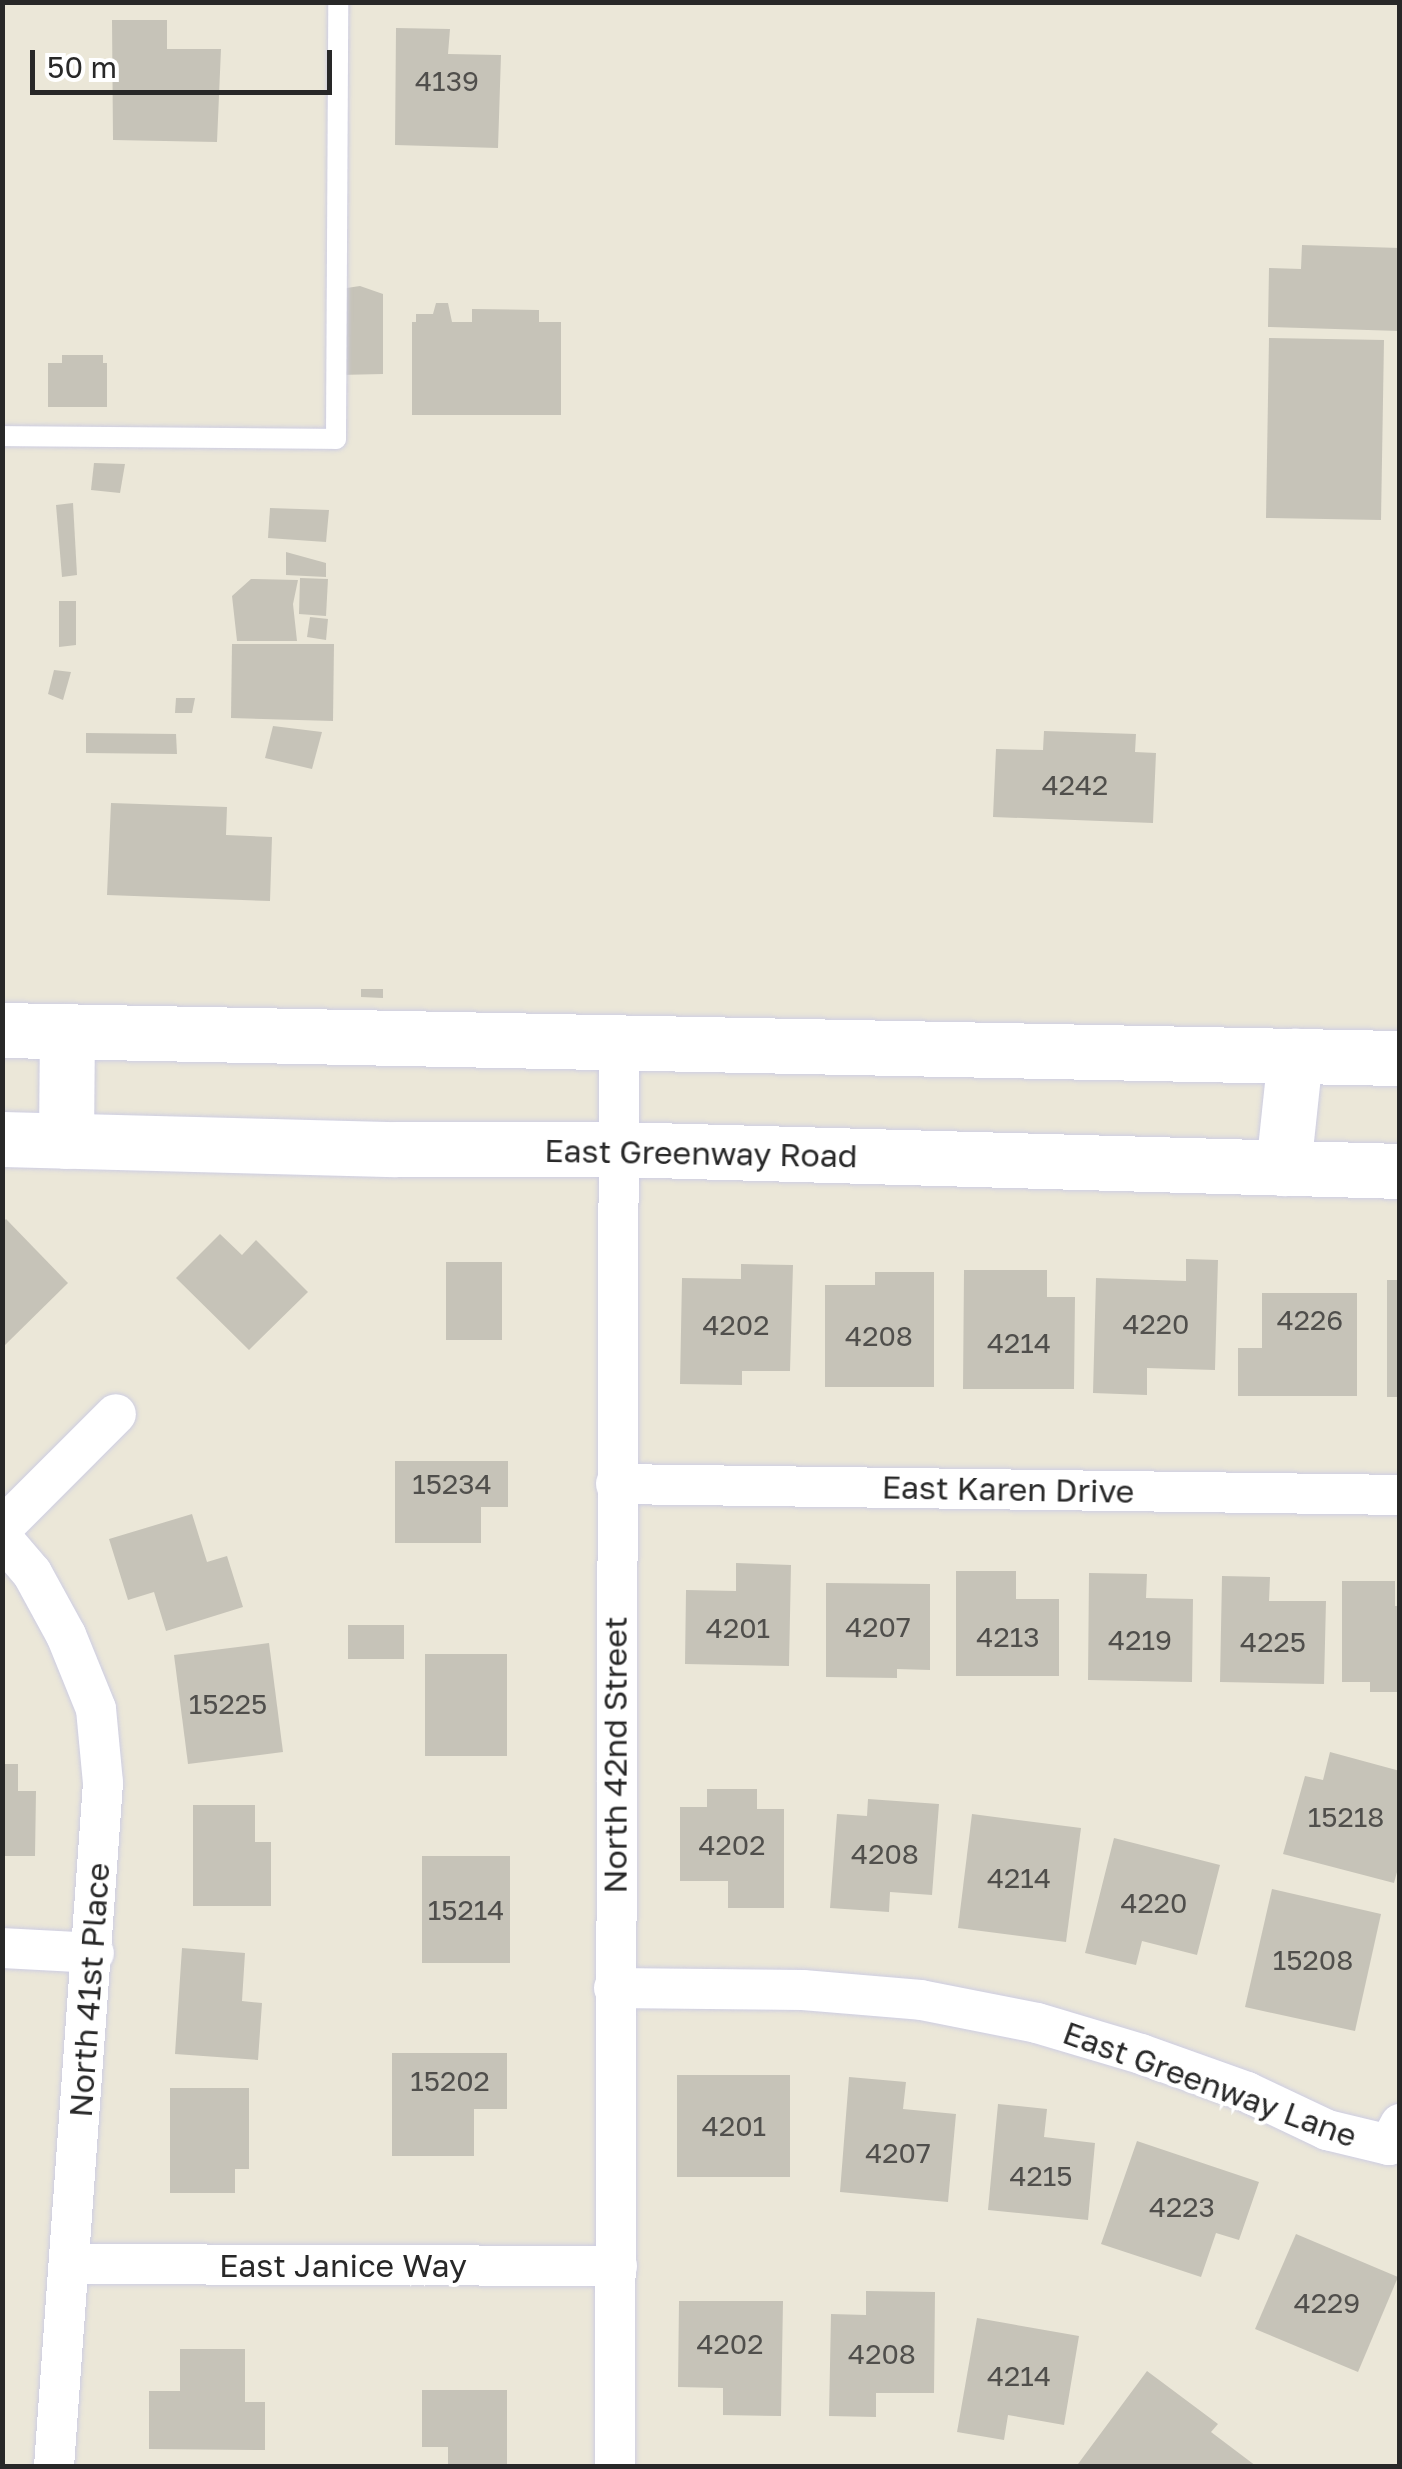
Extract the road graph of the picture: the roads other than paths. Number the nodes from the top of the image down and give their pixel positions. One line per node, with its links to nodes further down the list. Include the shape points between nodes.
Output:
1 (338, 2): 2 (lane, via 336,439)
2 (2, 436)
3 (2, 1030): 4 (main road)
4 (67, 1031): 5 (main road); 9 (main road)
5 (619, 1042): 6 (main road); 10 (street, North 42nd Street)
6 (1294, 1056): 7 (main road); 11 (main road)
7 (1400, 1058)
8 (2, 1139): 9 (main road, East Greenway Road)
9 (66, 1141): 10 (main road, East Greenway Road)
10 (618, 1149): 11 (main road, East Greenway Road); 14 (street, North 42nd Street)
11 (1283, 1168): 12 (main road, East Greenway Road)
12 (1400, 1171)
13 (116, 1414): 16 (street)
14 (616, 1484): 15 (street, East Karen Drive); 20 (street, North 42nd Street)
15 (1400, 1495)
16 (2, 1528)
17 (2, 1538): 19 (street, North 41st Place, via 32,1573 96,1709 103,1783)
18 (2, 1948): 19 (street)
19 (94, 1953): 22 (street, North 41st Place)
20 (614, 1988): 21 (street, East Greenway Lane, via 921,2000 1036,2023 1248,2092 1327,2130); 23 (street, North 42nd Street)
21 (1394, 2135)
22 (69, 2264): 23 (street, East Janice Way); 24 (street, North 41st Place)
23 (616, 2266): 25 (street, North 42nd Street)
24 (54, 2466)
25 (615, 2466)

